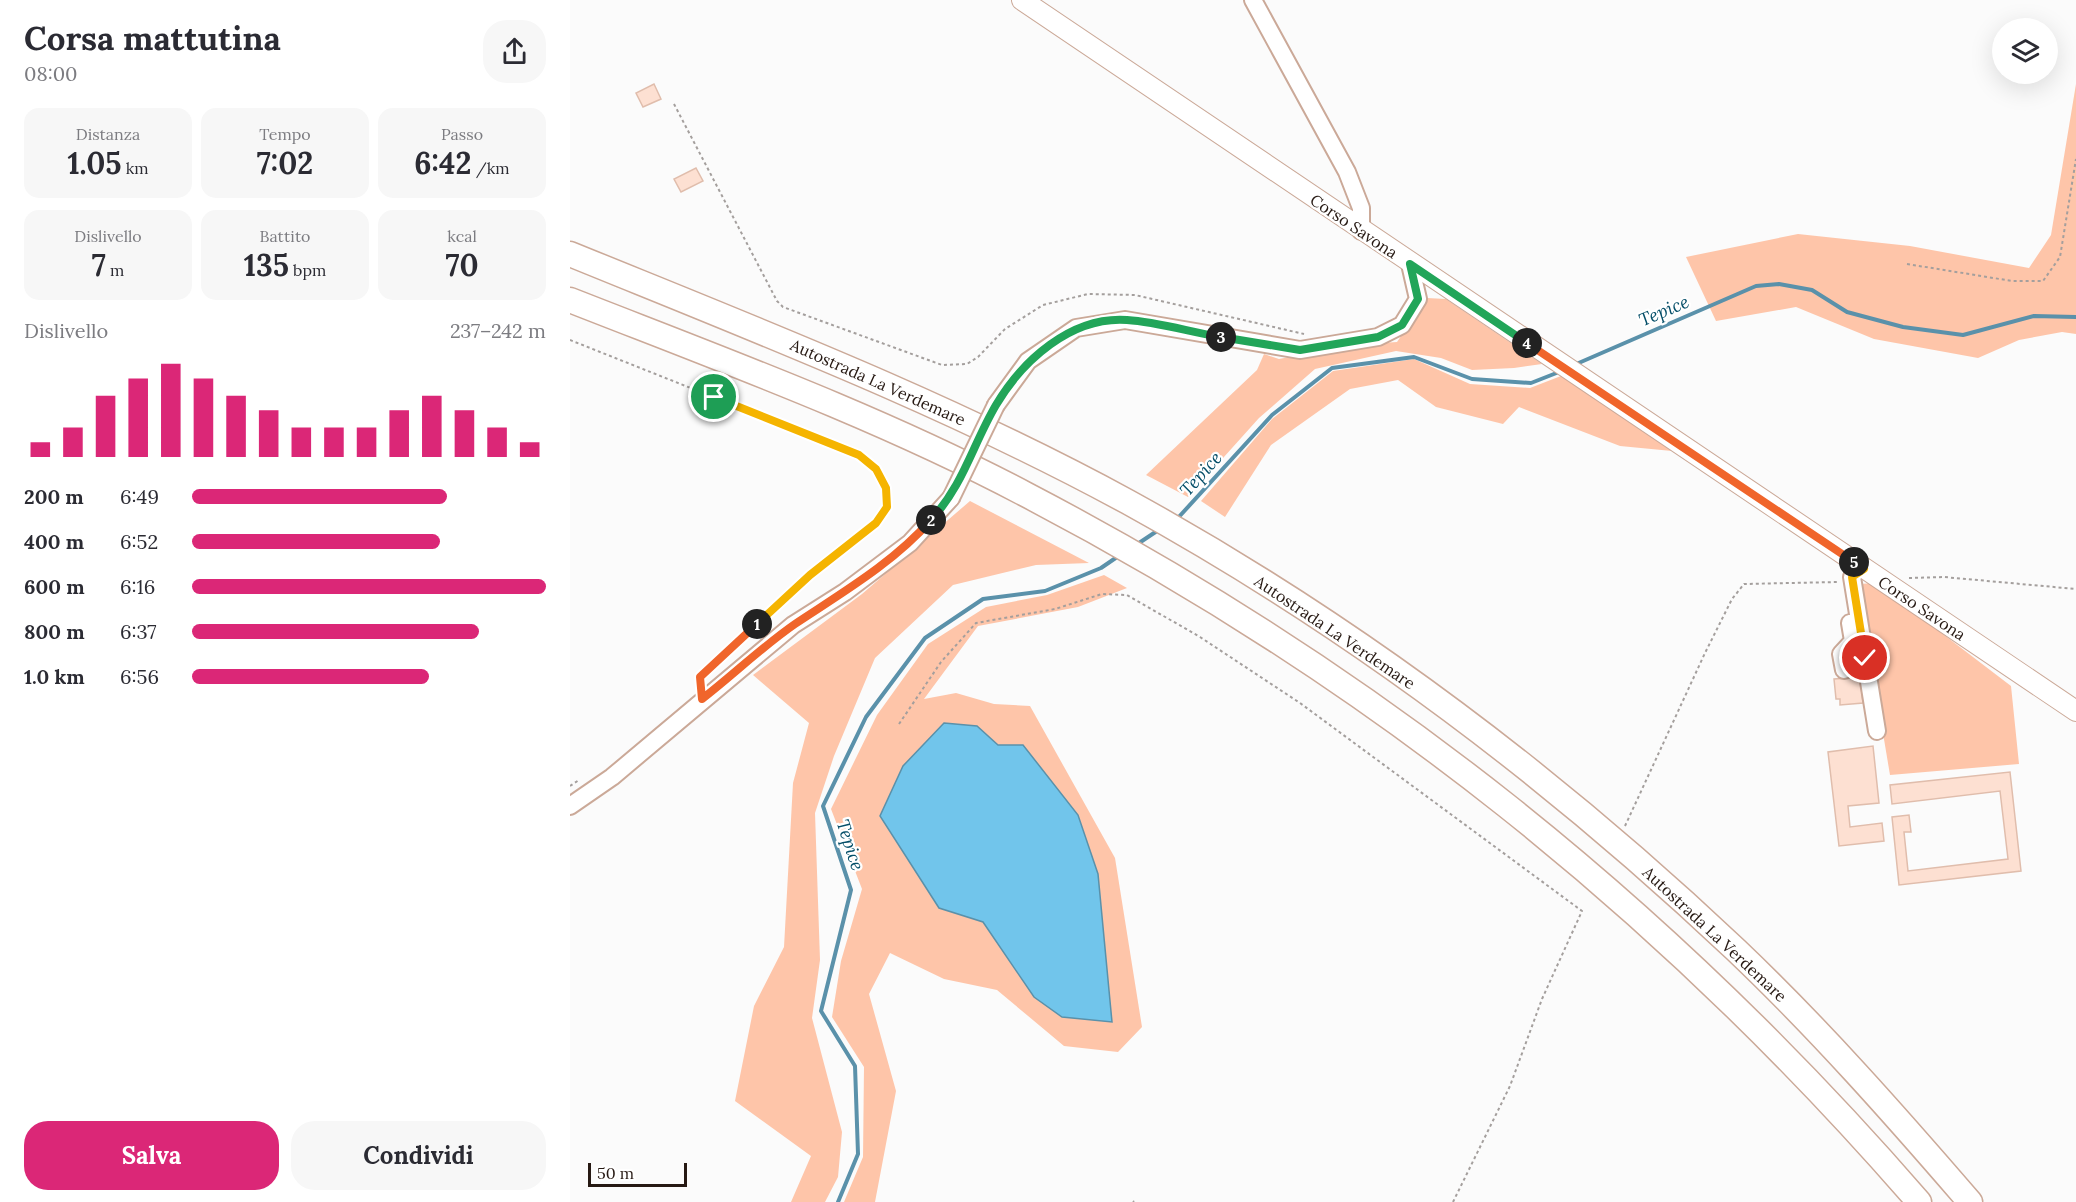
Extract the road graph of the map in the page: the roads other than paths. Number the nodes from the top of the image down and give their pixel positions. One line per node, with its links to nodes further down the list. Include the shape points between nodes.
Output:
1 (1022, 0): 3 (main road, Corso Savona)
2 (1253, 0): 3 (street, via 1347,172 1361,208)
3 (1361, 231): 5 (main road, Corso Savona)
4 (570, 254): 13 (highway, Autostrada La Verdemare, via 839,362 986,430 1129,503 1278,592 1453,713 1608,837 1737,951 1822,1035)
5 (1410, 264): 7 (main road, Corso Savona, via 1611,399); 11 (street, bridge, via 1418,299 1402,325 1378,337 1300,350 1125,320 1076,328 1028,361 996,405 951,498 910,543 793,625 612,777)
6 (570, 300): 12 (highway, via 822,399 924,444 1097,533 1279,640 1525,818 1693,965 1780,1049)
7 (1854, 576): 8 (street, via 1853,641 1841,654); 9 (main road, Corso Savona, via 1887,585); 10 (street)
8 (1844, 670)
9 (2076, 711)
10 (1877, 731)
11 (570, 806)
12 (1919, 1202)
13 (1970, 1202)

